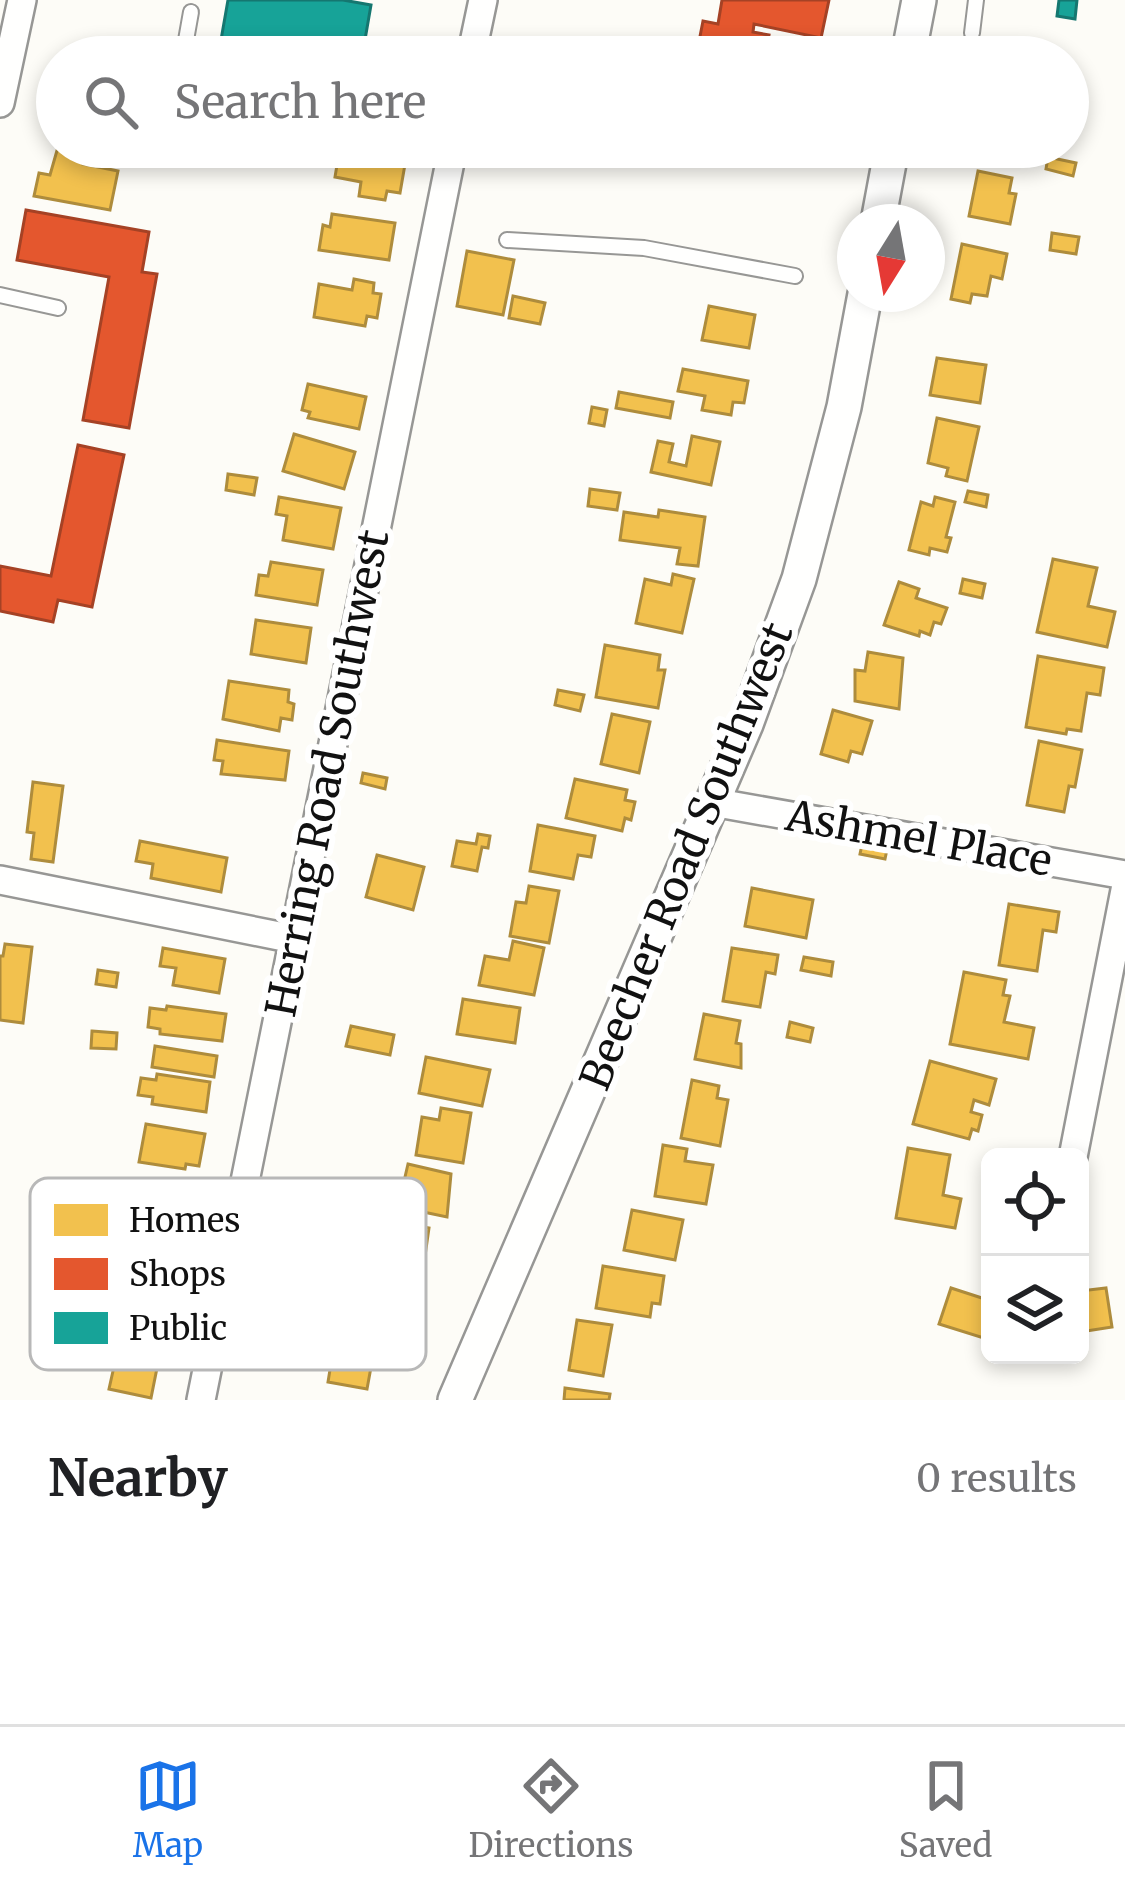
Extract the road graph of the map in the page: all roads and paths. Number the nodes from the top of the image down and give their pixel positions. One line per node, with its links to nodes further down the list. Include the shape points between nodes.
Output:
1 (22, 0): 10 (street)
2 (483, 0): 8 (street)
3 (919, 0): 9 (street)
4 (976, 0): 6 (lane)
5 (190, 12): 7 (lane)
6 (972, 33)
7 (186, 36)
8 (475, 36)
9 (912, 36)
10 (0, 103)
11 (449, 168): 23 (street, Herring Road Southwest)
12 (888, 168): 13 (street)
13 (881, 204)
14 (507, 239): 15 (lane, via 644,248)
15 (795, 277)
16 (0, 296): 17 (lane)
17 (58, 308)
18 (862, 312): 19 (street, Beecher Road Southwest, via 800,579)
19 (712, 802): 20 (street, Ashmel Place); 28 (street, Beecher Road Southwest)
20 (1125, 875)
21 (0, 880): 23 (street)
22 (1125, 890): 24 (street)
23 (293, 939): 25 (street, Herring Road Southwest)
24 (1074, 1148)
25 (245, 1178)
26 (207, 1370): 27 (street, Herring Road Southwest)
27 (201, 1400)
28 (454, 1400)

